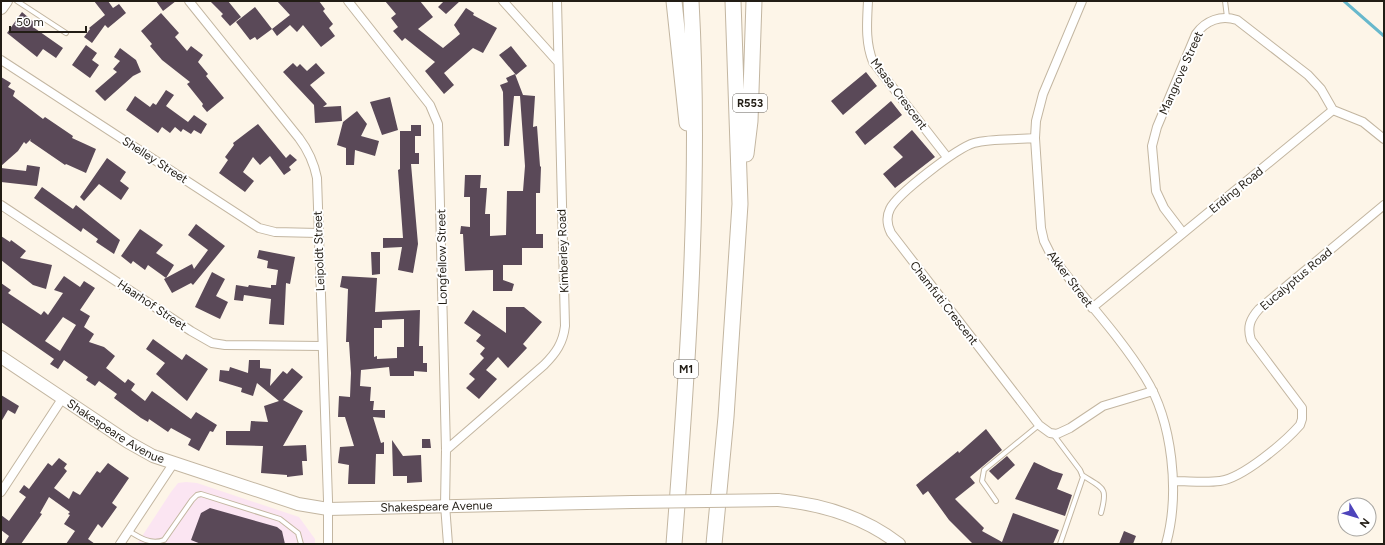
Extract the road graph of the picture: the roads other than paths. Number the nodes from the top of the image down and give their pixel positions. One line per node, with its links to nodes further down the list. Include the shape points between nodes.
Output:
1 (6, 1): 14 (street)
2 (17, 1): 16 (lane)
3 (189, 1): 27 (street, Leipoldt Street, via 304,145 317,178)
4 (348, 1): 36 (street, Longfellow Street, via 430,105 438,124)
5 (503, 1): 18 (street)
6 (557, 1): 18 (street, Kimberley Road)
7 (674, 1): 23 (highway)
8 (692, 1): 23 (highway, M1, via 695,79)
9 (733, 1): 24 (highway)
10 (754, 1): 24 (highway, R553, via 750,121)
11 (868, 1): 22 (street, Msasa Crescent, via 867,36 873,62)
12 (1082, 1): 20 (street, Akker Street, via 1038,106)
13 (1225, 1): 15 (lane)
14 (1, 8)
15 (1228, 17): 19 (street, via 1245,26 1308,75 1321,89); 28 (street, Mangrove Street, via 1206,24 1196,34 1152,140 1156,191 1164,208)
16 (66, 32)
17 (1, 60): 27 (street, Shelley Street, via 259,228 275,232)
18 (558, 62): 36 (street, Kimberley Road, via 565,326 563,338 556,351 544,364)
19 (1333, 110): 21 (street, via 1363,122); 28 (street, Erding Road)
20 (1035, 138): 22 (street, Chamfuti Crescent, via 976,142); 29 (street, Akker Street, via 1044,241 1051,255)
21 (1384, 139)
22 (948, 157): 34 (street, Chamfuti Crescent, via 896,201 888,214 888,227 909,258)
23 (694, 193): 50 (highway, M1, via 684,412)
24 (740, 204): 51 (highway, via 726,417)
25 (1, 205): 30 (street, Haarhof Street, via 212,343)
26 (1384, 205): 39 (street, Eucalyptus Road, via 1259,309 1250,320 1248,328 1251,340 1302,408 1300,425 1267,455 1236,476 1220,481)
27 (318, 233): 30 (street, Leipoldt Street)
28 (1183, 233): 29 (street, Erding Road)
29 (1092, 308): 32 (street, Akker Street, via 1132,358)
30 (322, 346): 43 (street, Leipoldt Street)
31 (1, 358): 33 (street, Shakespeare Avenue)
32 (1153, 391): 35 (street, via 1103,406 1070,428); 39 (street, Akker Street, via 1168,438)
33 (62, 399): 37 (street, Shakespeare Avenue, via 144,452); 40 (street)
34 (1040, 424): 35 (street, Chamfuti Crescent); 41 (lane, via 984,470 982,481)
35 (1053, 434): 38 (lane)
36 (446, 450): 42 (street, Longfellow Street)
37 (173, 464): 43 (street, Shakespeare Avenue, via 298,504); 45 (street)
38 (1082, 475): 44 (lane, via 1100,486 1104,492); 53 (lane, via 1081,487)
39 (1174, 481): 54 (street, Akker Street, via 1171,523)
40 (1, 492)
41 (996, 500)
42 (445, 506): 43 (street, Shakespeare Avenue); 49 (street, Longfellow Street); 52 (street, Shakespeare Avenue, bridge, via 778,500 807,503 846,515 866,523)
43 (328, 509): 48 (street, Leipoldt Street)
44 (1101, 513)
45 (129, 531): 46 (street); 47 (lane, via 146,541 164,540 192,500 201,494 280,519 298,533)
46 (120, 544)
47 (301, 544)
48 (328, 544)
49 (448, 544)
50 (674, 544)
51 (714, 544)
52 (899, 544)
53 (1060, 544)
54 (1166, 544)

